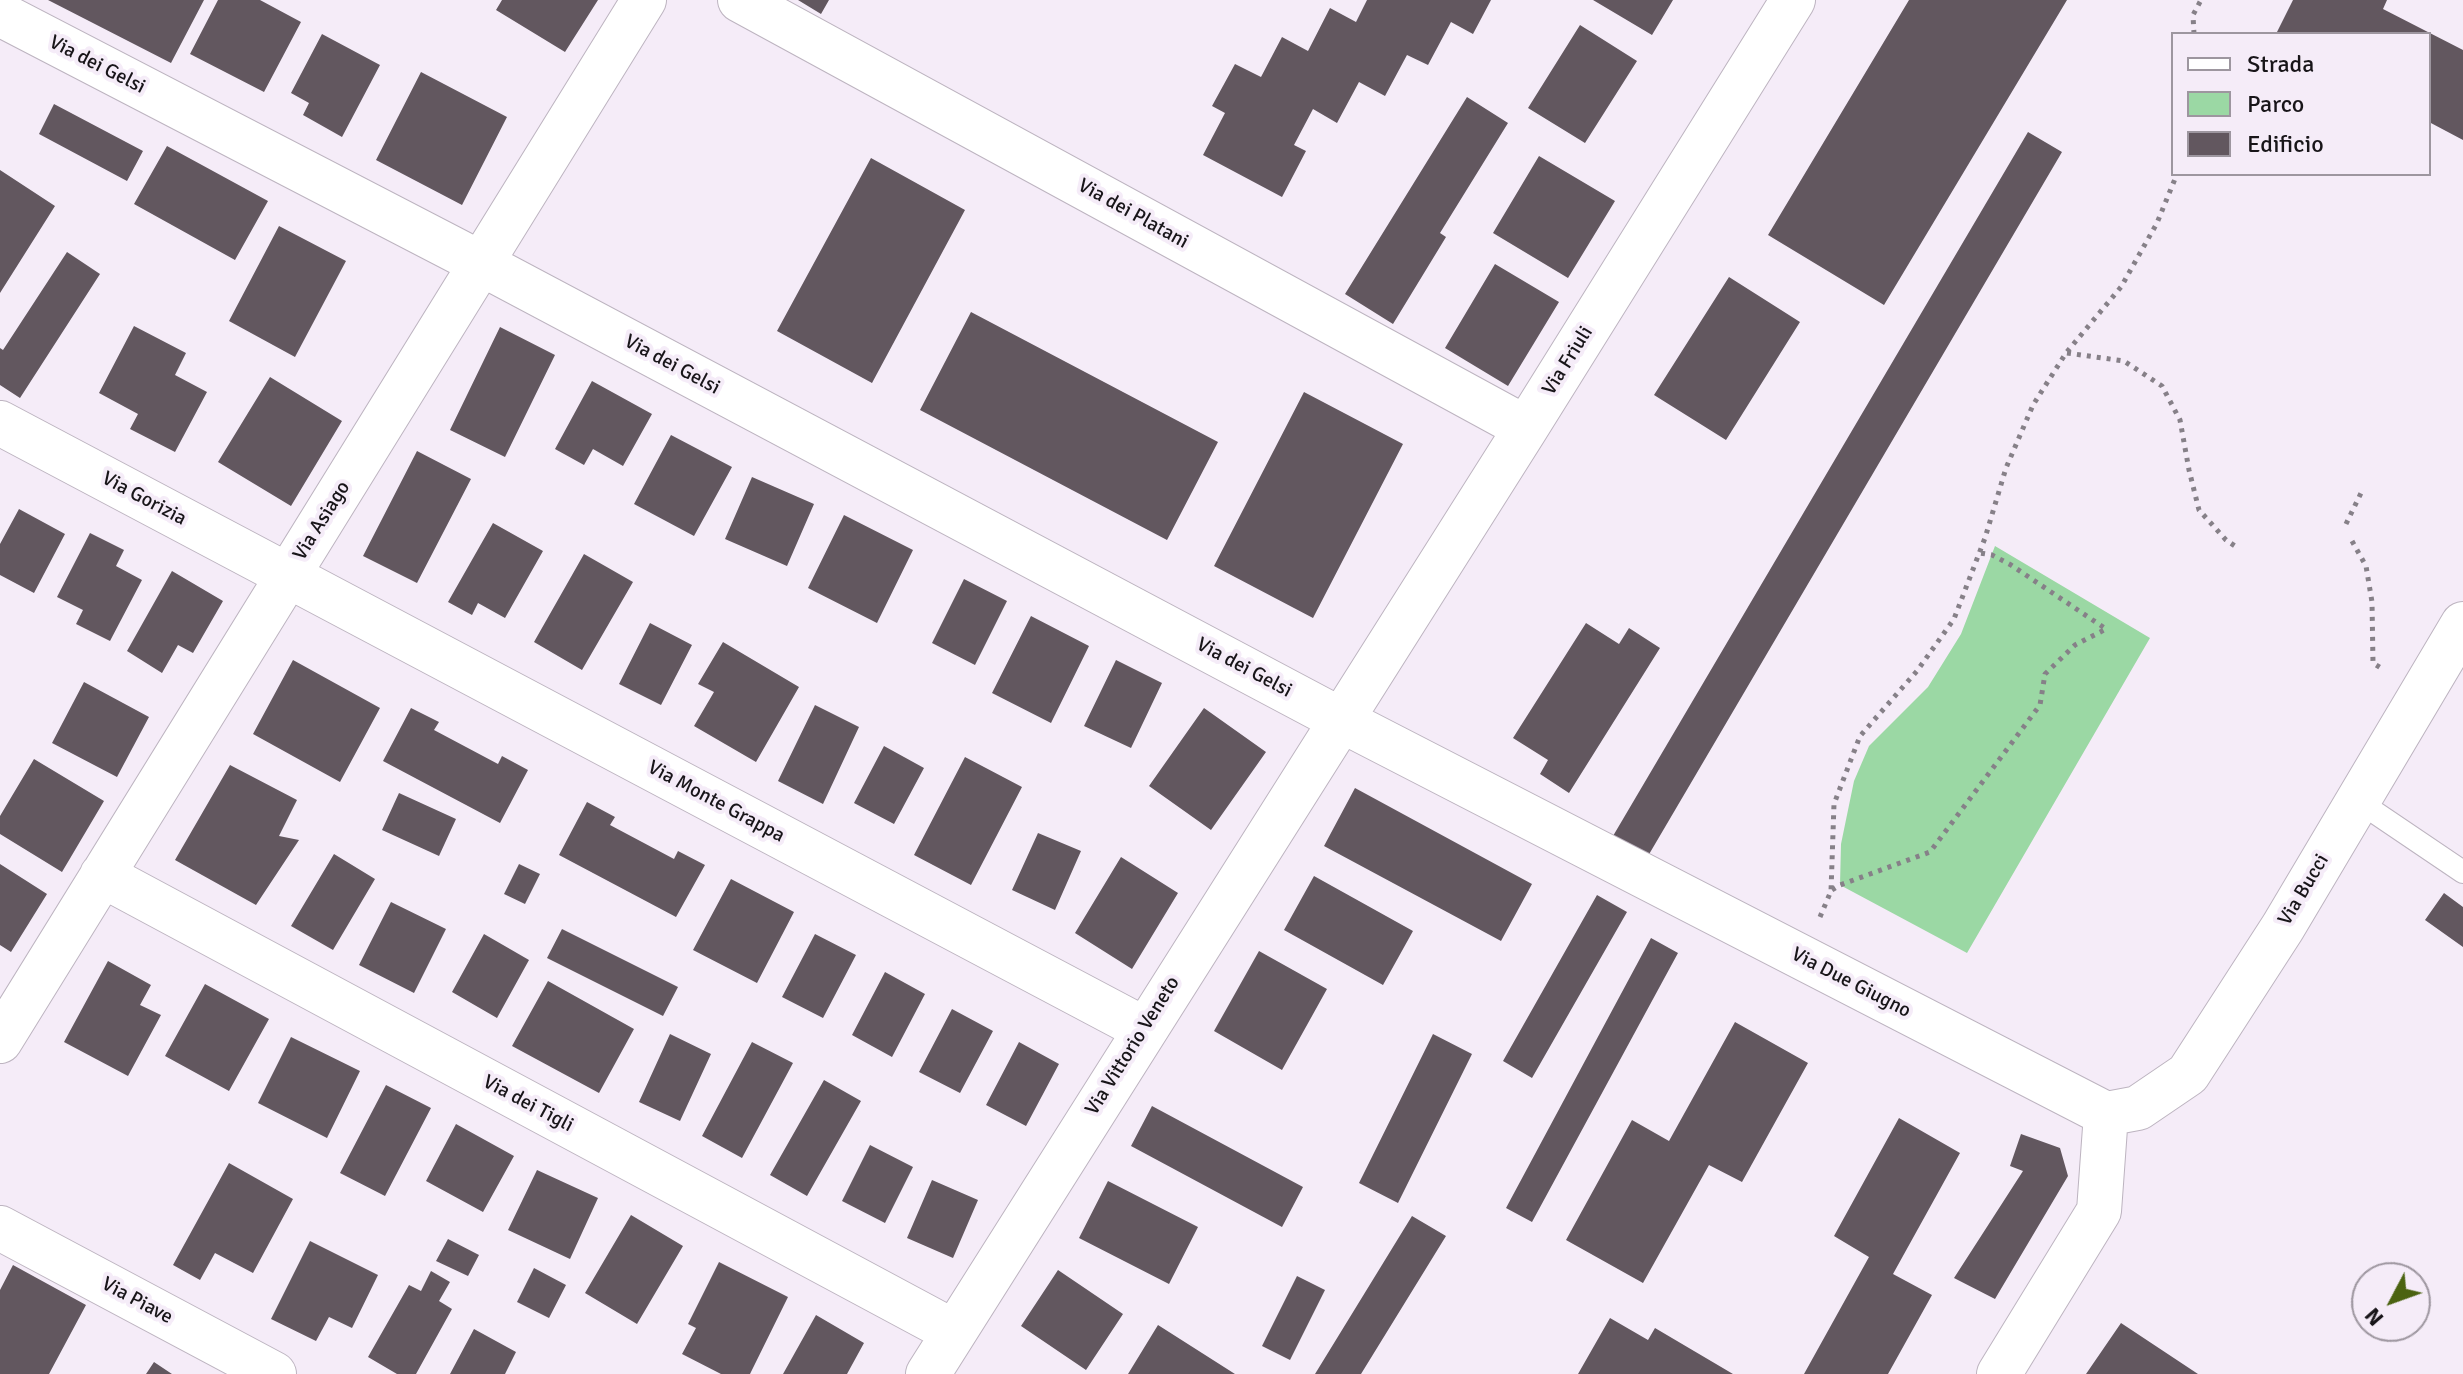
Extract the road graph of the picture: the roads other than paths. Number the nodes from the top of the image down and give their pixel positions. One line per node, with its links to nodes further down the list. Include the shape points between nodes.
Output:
1 (644, 0): 5 (street, Via Asiago)
2 (740, 0): 7 (street, Via dei Platani)
3 (1793, 0): 7 (street, Via Friuli)
4 (0, 14): 5 (street, Via dei Gelsi)
5 (482, 264): 8 (street, Via Asiago); 10 (street, Via dei Gelsi)
6 (0, 423): 8 (street, Via Gorizia)
7 (1526, 428): 10 (street, Via Friuli)
8 (288, 576): 13 (street, Via Asiago); 14 (street, Via Monte Grappa)
9 (2463, 624): 11 (street, Via Bucci)
10 (1341, 720): 14 (street, Via Vittorio Veneto); 16 (street, Via Due Giugno)
11 (2358, 801): 12 (lane); 16 (street, Via Bucci, via 2188,1074 2138,1108)
12 (2463, 872)
13 (102, 875): 15 (street, Via Asiago); 18 (street, Via dei Tigli)
14 (1144, 1029): 18 (street, Via Vittorio Veneto)
15 (0, 1041)
16 (2106, 1114): 21 (street, via 2099,1211)
17 (0, 1228): 19 (street, Via Piave)
18 (954, 1332): 20 (street, Via Vittorio Veneto)
19 (274, 1374)
20 (928, 1374)
21 (1999, 1374)

